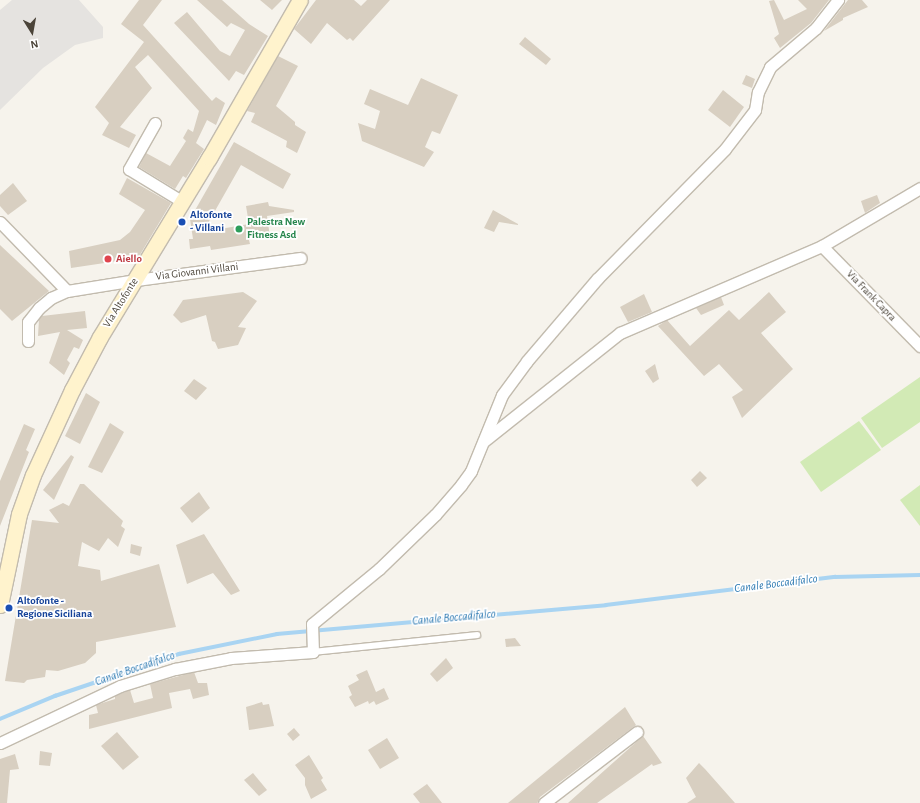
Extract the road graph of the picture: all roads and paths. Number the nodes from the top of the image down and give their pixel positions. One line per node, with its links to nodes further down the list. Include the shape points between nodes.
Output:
1 (300, 0): 5 (street, Via Altofonte)
2 (838, 0): 13 (street, via 816,28 770,67 758,92 755,110 725,149 596,279 527,361 502,395)
3 (155, 123): 5 (street, via 129,169)
4 (920, 188): 7 (street)
5 (183, 202): 9 (street, Via Altofonte)
6 (0, 222): 10 (street)
7 (822, 246): 12 (street, Via Frank Capra); 13 (street, via 620,333)
8 (301, 258): 9 (street, Via Giovanni Villani)
9 (136, 280): 10 (street, Via Giovanni Villani); 14 (street, Via Altofonte, via 100,337 72,390 33,475 19,514)
10 (67, 291): 11 (street, Via Giovanni Villani, via 51,298 38,308 28,322)
11 (28, 341)
12 (920, 346)
13 (484, 441): 16 (street, via 470,471 435,515 379,569 312,624)
14 (0, 605)
15 (477, 635): 16 (lane)
16 (313, 652): 18 (street, via 231,658 175,669 120,686)
17 (637, 732): 19 (street)
18 (0, 743)
19 (544, 803)

